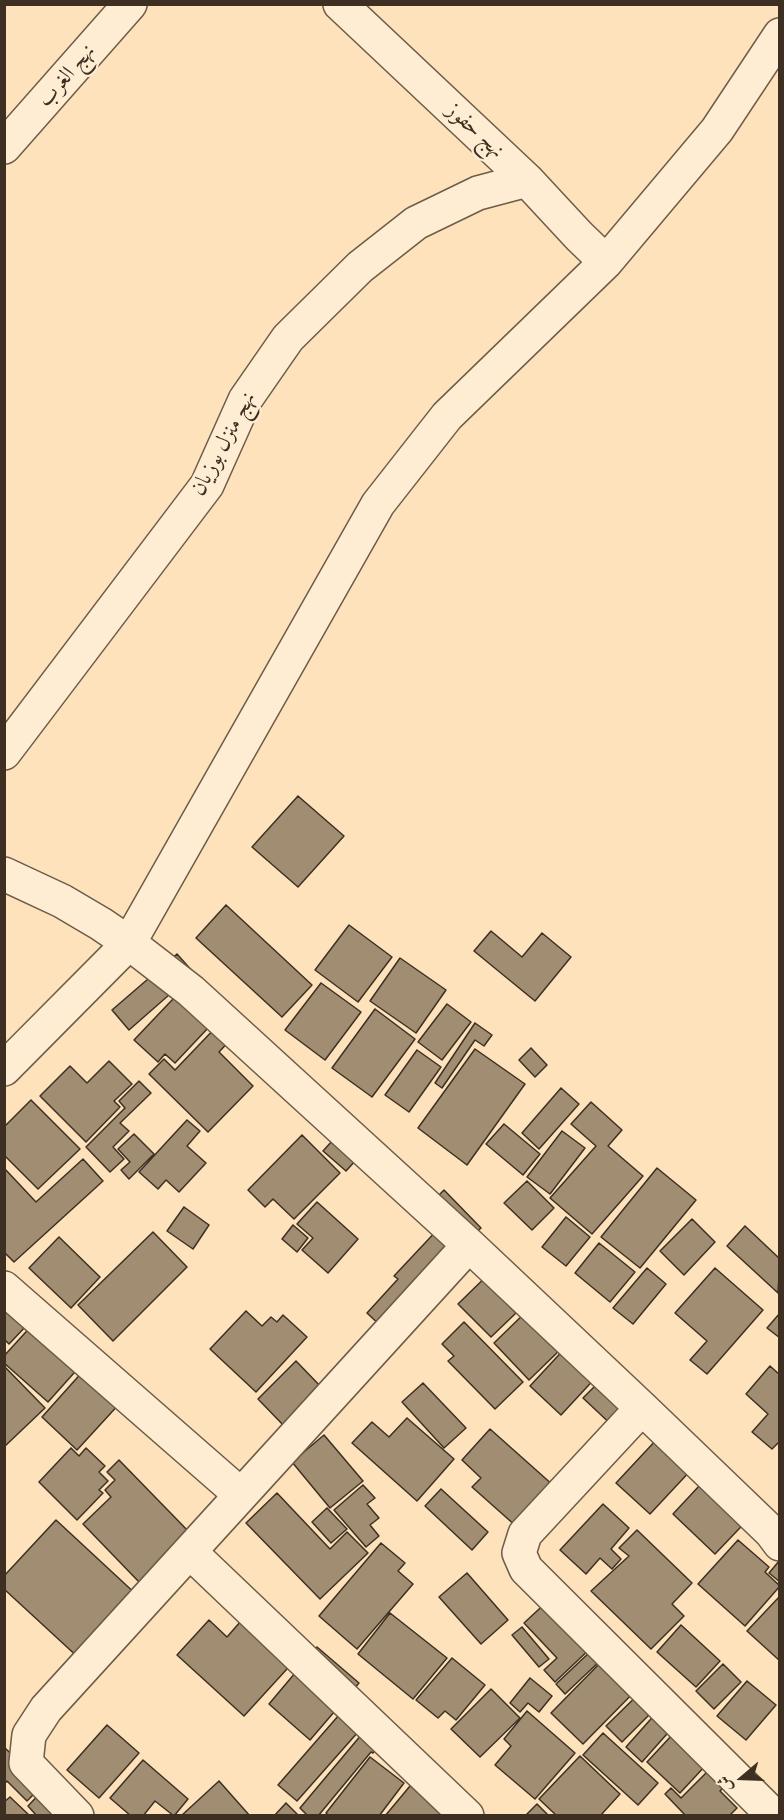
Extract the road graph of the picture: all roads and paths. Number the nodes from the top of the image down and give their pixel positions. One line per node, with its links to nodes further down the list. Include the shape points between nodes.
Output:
1 (130, 4): 4 (street, نهج الغرب)
2 (340, 4): 5 (street, نهج حفوز)
3 (780, 35): 6 (street, via 717,130)
4 (4, 147)
5 (527, 180): 6 (street, نهج حفوز); 7 (street, نهج منزل بوزيان, via 478,193 416,223 360,267 288,338 245,400 207,485)
6 (606, 262): 9 (street, via 447,416 378,504)
7 (4, 753)
8 (4, 874): 9 (street, via 62,901)
9 (129, 943): 10 (street); 11 (street, via 191,991)
10 (4, 1069)
11 (469, 1245): 13 (street); 14 (street)
12 (4, 1288): 14 (street)
13 (642, 1408): 15 (street); 19 (street, via 525,1534 519,1553 526,1569)
14 (241, 1495): 16 (street)
15 (780, 1544)
16 (190, 1552): 17 (street, via 46,1709 29,1735 26,1763); 18 (street)
17 (77, 1815)
18 (467, 1815)
19 (774, 1815)

